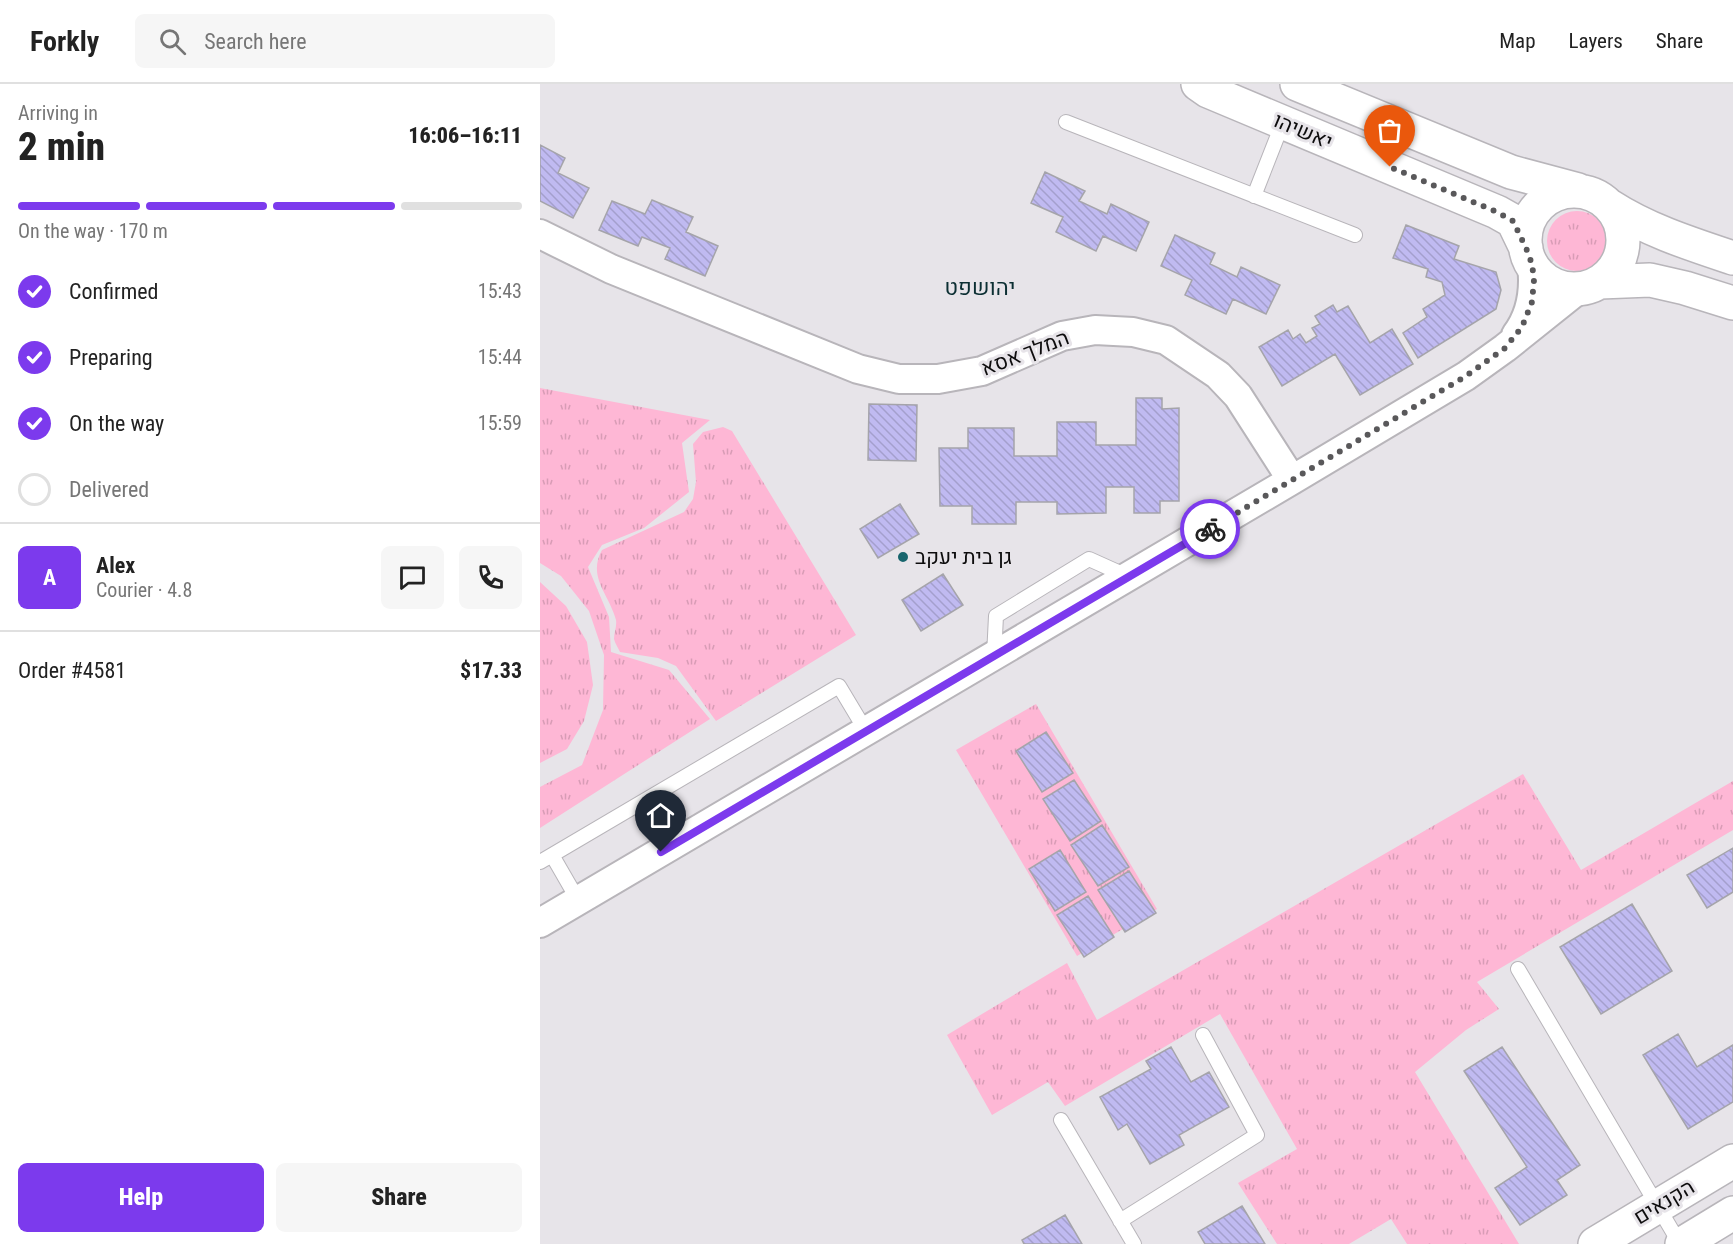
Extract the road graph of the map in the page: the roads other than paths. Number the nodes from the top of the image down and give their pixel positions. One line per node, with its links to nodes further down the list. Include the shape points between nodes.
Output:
1 (1197, 84): 4 (street, יאשיהו)
2 (1298, 84): 6 (street, יאשיהו, via 1511,172)
3 (1066, 122): 5 (lane)
4 (1283, 122): 5 (lane); 9 (street, יאשיהו, via 1497,212 1513,221)
5 (1254, 196): 8 (lane)
6 (1596, 199): 9 (street, via 1567,191 1540,205 1526,232); 10 (street, יאשיהו, via 1652,228); 11 (street, via 1618,218 1623,246 1611,272)
7 (540, 234): 14 (street, המלך אסא, via 621,273 858,369 899,379 938,379 982,371 1062,336 1095,330 1166,340 1218,375 1238,396)
8 (1355, 235)
9 (1529, 256): 11 (street, via 1540,275 1552,283 1565,288); 13 (street, via 1534,280 1532,302 1522,327)
10 (1733, 258)
11 (1590, 285): 12 (street, via 1650,280); 13 (street)
12 (1733, 303)
13 (1505, 348): 14 (street, via 1466,376)
14 (1292, 480): 15 (street)
15 (866, 731): 16 (lane, via 839,686); 17 (street)
16 (546, 859): 17 (lane)
17 (578, 900): 18 (street)
18 (540, 922)
19 (1518, 969): 23 (lane)
20 (1203, 1035): 25 (lane, via 1257,1135)
21 (1061, 1120): 25 (lane)
22 (1733, 1161): 23 (street, הקנאים)
23 (1658, 1206): 27 (street, הקנאים); 28 (lane)
24 (1733, 1213): 28 (street)
25 (1120, 1221): 26 (lane)
26 (1134, 1244)
27 (1595, 1244)
28 (1681, 1244)

